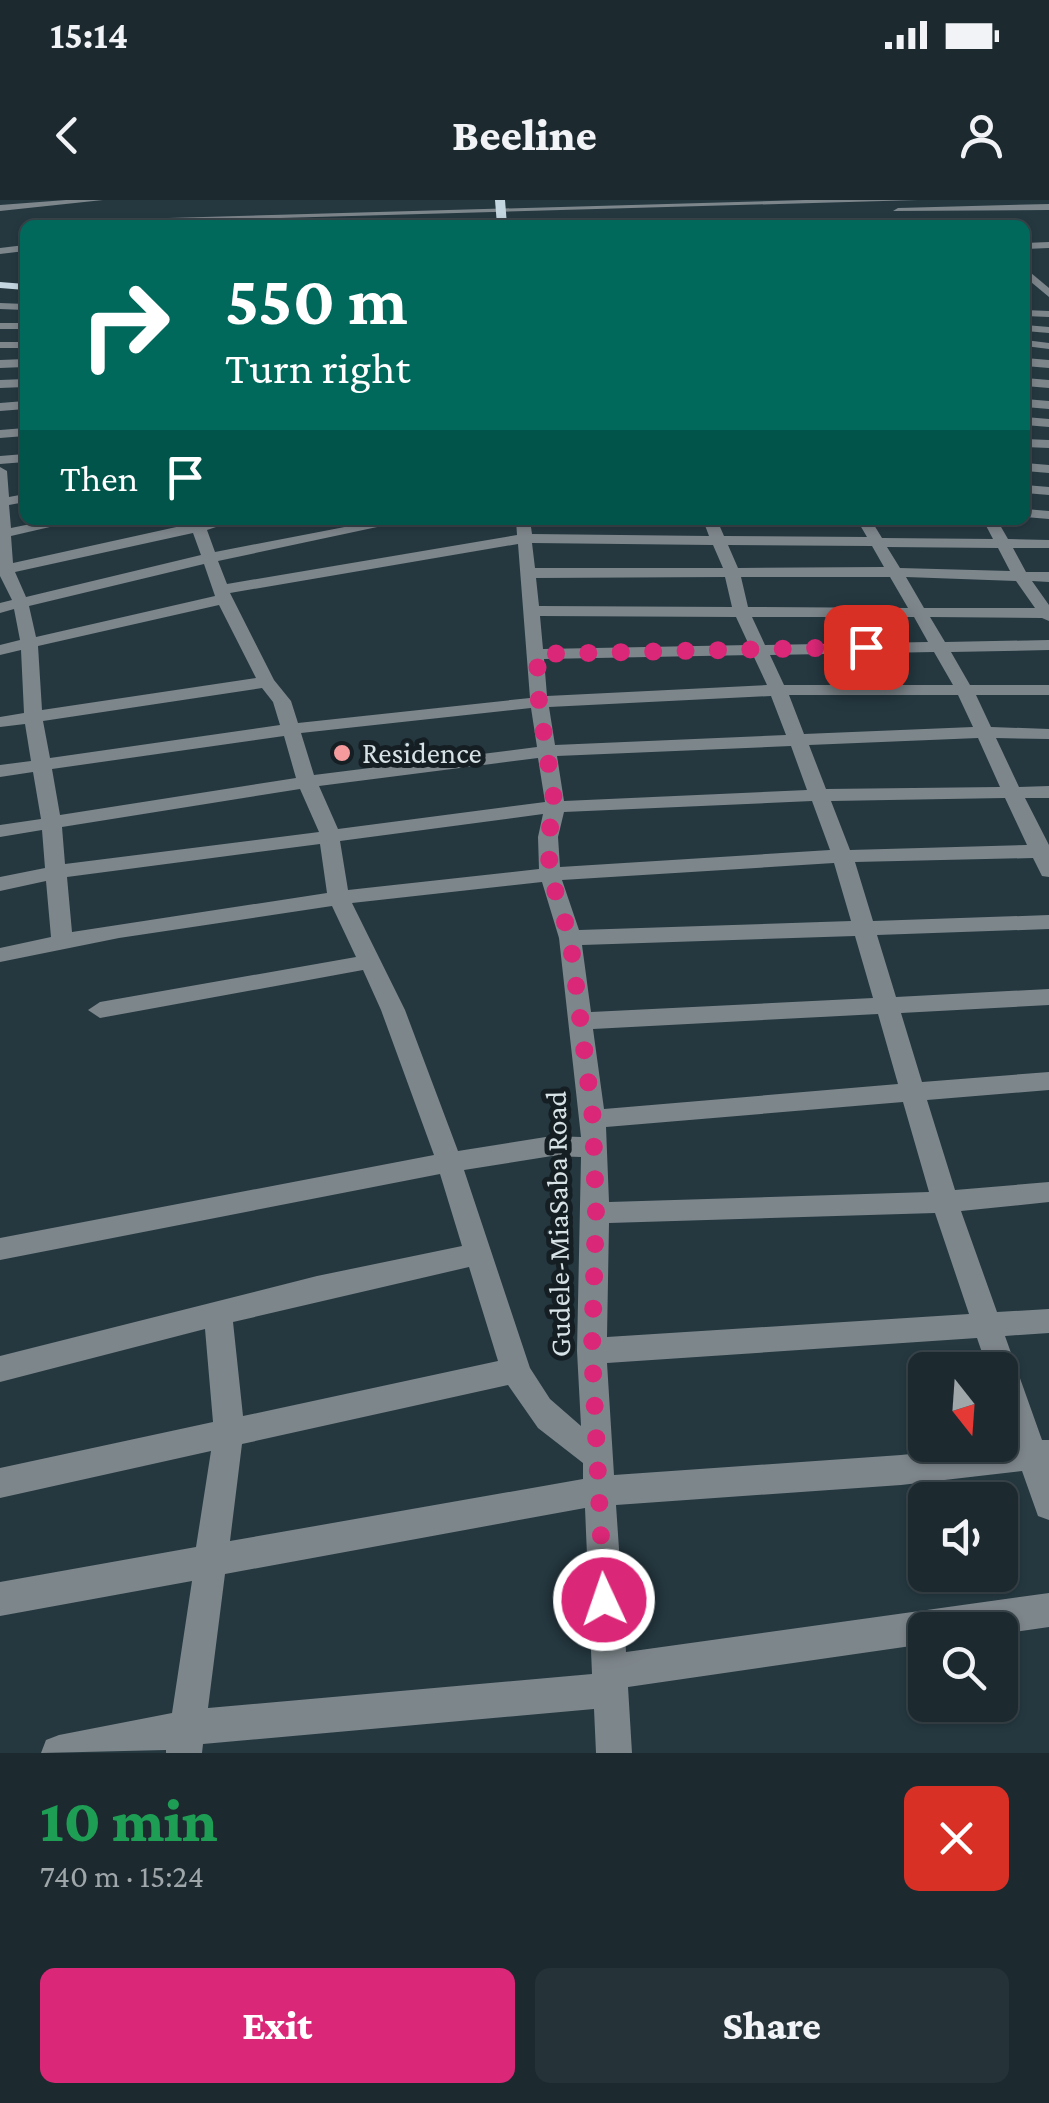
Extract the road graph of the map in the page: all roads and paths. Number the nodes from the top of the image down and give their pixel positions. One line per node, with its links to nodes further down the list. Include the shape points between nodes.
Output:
1 (98, 200): 5 (street)
2 (570, 200): 12 (street)
3 (914, 200): 6 (street)
4 (941, 200): 10 (street)
5 (57, 201): 8 (street); 18 (street)
6 (847, 201): 7 (street); 13 (street)
7 (736, 206): 9 (street); 13 (street)
8 (0, 208)
9 (626, 209): 12 (street); 20 (street)
10 (953, 209): 11 (street); 13 (street); 22 (street)
11 (1044, 209): 22 (street)
12 (501, 212): 14 (street); 14 (street)
13 (859, 212): 21 (street)
14 (387, 213): 15 (street); 19 (street)
15 (288, 215): 16 (street)
16 (188, 216): 18 (street)
17 (49, 217): 18 (street)
18 (67, 219)
19 (362, 220)
20 (598, 220)
21 (866, 220)
22 (967, 220)
23 (0, 474): 24 (street)
24 (1, 503): 33 (street)
25 (48, 525): 33 (street)
26 (189, 525): 39 (street)
27 (198, 525): 38 (street)
28 (377, 525): 38 (street)
29 (712, 525): 34 (street)
30 (867, 525): 35 (street)
31 (993, 525): 36 (street)
32 (524, 529): 34 (street); 42 (street, Gudele-MiaSaba Road); 45 (street)
33 (2, 534): 39 (street)
34 (720, 540): 35 (street); 40 (street)
35 (876, 541): 36 (street); 41 (street)
36 (1003, 542): 37 (street); 43 (street)
37 (1049, 544)
38 (208, 558): 45 (street); 46 (street)
39 (3, 570): 46 (street)
40 (732, 572): 41 (street); 42 (street); 49 (street)
41 (895, 572): 43 (street); 51 (street)
42 (528, 573): 50 (street, Gudele-MiaSaba Road)
43 (1021, 577): 44 (street); 47 (street)
44 (1049, 577)
45 (222, 594): 52 (street); 58 (street)
46 (21, 604): 48 (street); 52 (street)
47 (1046, 607): 51 (street)
48 (0, 608)
49 (741, 611): 50 (street); 51 (street); 55 (street)
50 (532, 612): 57 (street, Gudele-MiaSaba Road)
51 (917, 612): 54 (street)
52 (29, 642): 56 (street); 63 (street)
53 (1049, 645): 54 (street)
54 (939, 646): 55 (street); 60 (street)
55 (757, 649): 57 (street); 59 (street)
56 (0, 650)
57 (537, 654): 62 (street, Gudele-MiaSaba Road)
58 (266, 682): 63 (street); 65 (street, via 282,701)
59 (778, 690): 60 (street); 62 (street); 68 (street)
60 (964, 690): 61 (street); 66 (street)
61 (1049, 690)
62 (539, 702): 65 (street); 69 (street, Gudele-MiaSaba Road)
63 (33, 716): 64 (street); 70 (street)
64 (0, 722)
65 (292, 730): 70 (street); 72 (street)
66 (984, 732): 67 (street); 68 (street); 74 (street)
67 (1049, 734)
68 (798, 742): 69 (street); 75 (street)
69 (548, 751): 72 (street); 76 (street, Gudele-MiaSaba Road)
70 (42, 763): 71 (street); 77 (street)
71 (0, 771)
72 (307, 782): 77 (street); 79 (street)
73 (1049, 792): 74 (street)
74 (1011, 793): 75 (street); 80 (street)
75 (818, 795): 76 (street); 81 (street)
76 (555, 806): 79 (street); 84 (street, Gudele-MiaSaba Road)
77 (51, 821): 78 (street); 83 (street)
78 (0, 831)
79 (329, 836): 83 (street); 86 (street)
80 (1043, 851): 81 (street); 82 (street)
81 (842, 857): 84 (street); 88 (street)
82 (1049, 871)
83 (56, 872): 85 (street); 90 (street)
84 (550, 874): 86 (street); 89 (street, Gudele-MiaSaba Road)
85 (0, 884)
86 (338, 896): 90 (street); 92 (street)
87 (1049, 922): 88 (street)
88 (863, 927): 89 (street); 94 (street)
89 (570, 938): 96 (street, Gudele-MiaSaba Road)
90 (62, 940): 91 (street)
91 (0, 955)
92 (368, 962): 95 (street); 101 (street, via 393,1010)
93 (1049, 998): 94 (street)
94 (885, 1006): 96 (street); 98 (street)
95 (100, 1010)
96 (582, 1021): 99 (street, Gudele-MiaSaba Road)
97 (1049, 1081): 98 (street)
98 (911, 1093): 99 (street); 103 (street)
99 (593, 1119): 100 (street, Gudele-MiaSaba Road)
100 (593, 1147): 101 (street, via 552,1146); 104 (street, Gudele-MiaSaba Road)
101 (449, 1162): 105 (street); 106 (street)
102 (1049, 1192): 103 (street)
103 (945, 1202): 104 (street); 109 (street)
104 (596, 1213): 110 (street, Gudele-MiaSaba Road)
105 (0, 1249)
106 (478, 1254): 107 (street); 112 (street)
107 (218, 1312): 111 (street); 113 (street)
108 (1049, 1321): 109 (street)
109 (987, 1326): 110 (street); 115 (street)
110 (592, 1350): 114 (street, Gudele-MiaSaba Road)
111 (0, 1369)
112 (516, 1370): 113 (street); 114 (street, via 547,1420)
113 (229, 1430): 116 (street); 119 (street)
114 (596, 1454): 117 (street, Gudele-MiaSaba Road)
115 (1040, 1455): 117 (street); 118 (street)
116 (0, 1482)
117 (598, 1490): 119 (street); 122 (street, Gudele-MiaSaba Road)
118 (1049, 1505)
119 (210, 1560): 120 (street); 123 (street)
120 (0, 1599)
121 (1049, 1610): 122 (street)
122 (609, 1681): 123 (street); 125 (street, Gudele-MiaSaba Road)
123 (186, 1741): 124 (street)
124 (59, 1753)
125 (614, 1753)

